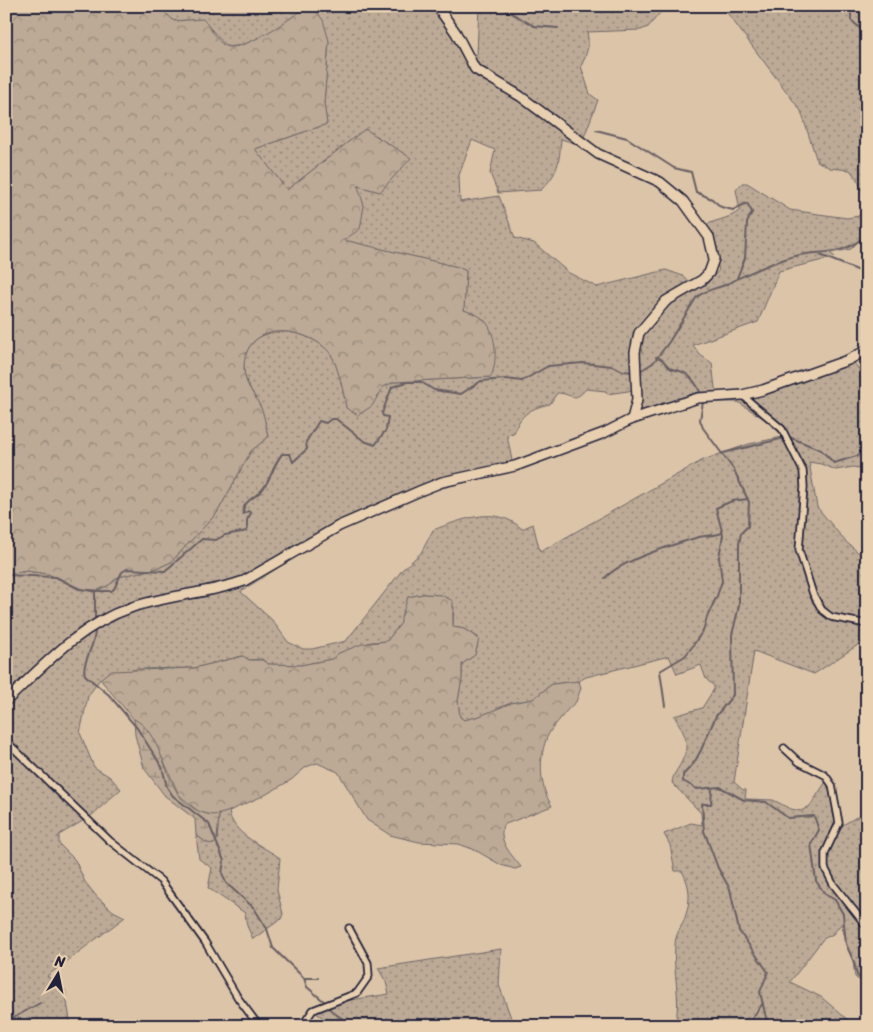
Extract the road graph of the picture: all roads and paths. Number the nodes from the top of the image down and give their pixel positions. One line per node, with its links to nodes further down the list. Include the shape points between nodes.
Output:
1 (437, 6): 4 (street, via 475,68 520,96 598,154 660,182 683,201 709,237 714,259 706,277 666,301 639,333 635,352 637,400)
2 (867, 350): 3 (street)
3 (742, 396): 4 (street, via 698,398); 5 (street, via 782,429 804,471 799,550 813,594 822,610 831,617)
4 (632, 419): 6 (street, via 604,433 515,466 442,482 422,490 334,528 229,587 142,604 116,613 84,631)
5 (867, 624)
6 (6, 701)
7 (6, 742): 11 (street, via 110,841 161,881)
8 (784, 748): 9 (street, via 799,762 825,775 832,785 839,822 825,853 825,868 833,884)
9 (867, 927)
10 (349, 928): 12 (street, via 368,964 369,976 356,994 313,1010)
11 (259, 1026)
12 (302, 1026)

